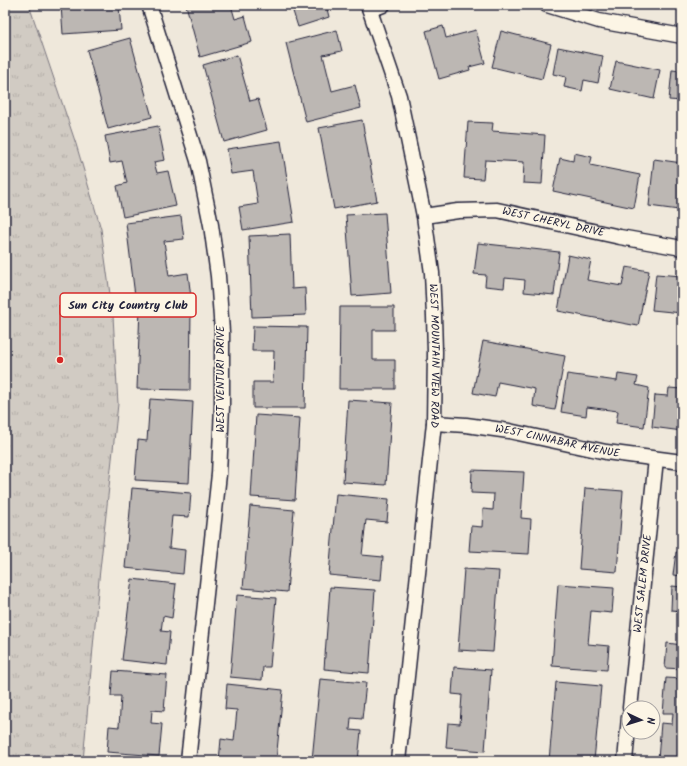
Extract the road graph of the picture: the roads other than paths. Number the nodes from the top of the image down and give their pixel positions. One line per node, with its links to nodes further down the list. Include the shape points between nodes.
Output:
1 (149, 5): 13 (street, WEST VENTURI DRIVE, via 198,161 211,226 222,332 219,474)
2 (383, 5): 4 (street)
3 (547, 5): 5 (street, via 599,21)
4 (369, 8): 6 (street, WEST MOUNTAIN VIEW ROAD, via 399,96)
5 (682, 36)
6 (424, 216): 7 (street, WEST CHERYL DRIVE, via 458,211 497,210); 8 (street, WEST MOUNTAIN VIEW ROAD, via 432,273)
7 (682, 248)
8 (434, 423): 9 (street, WEST CINNABAR AVENUE, via 510,431 606,452); 14 (street, WEST MOUNTAIN VIEW ROAD)
9 (656, 459): 10 (street, WEST CINNABAR AVENUE); 11 (street, WEST SALEM DRIVE)
10 (682, 462)
11 (631, 700)
12 (626, 740): 15 (street)
13 (188, 761)
14 (398, 761)
15 (624, 761)

